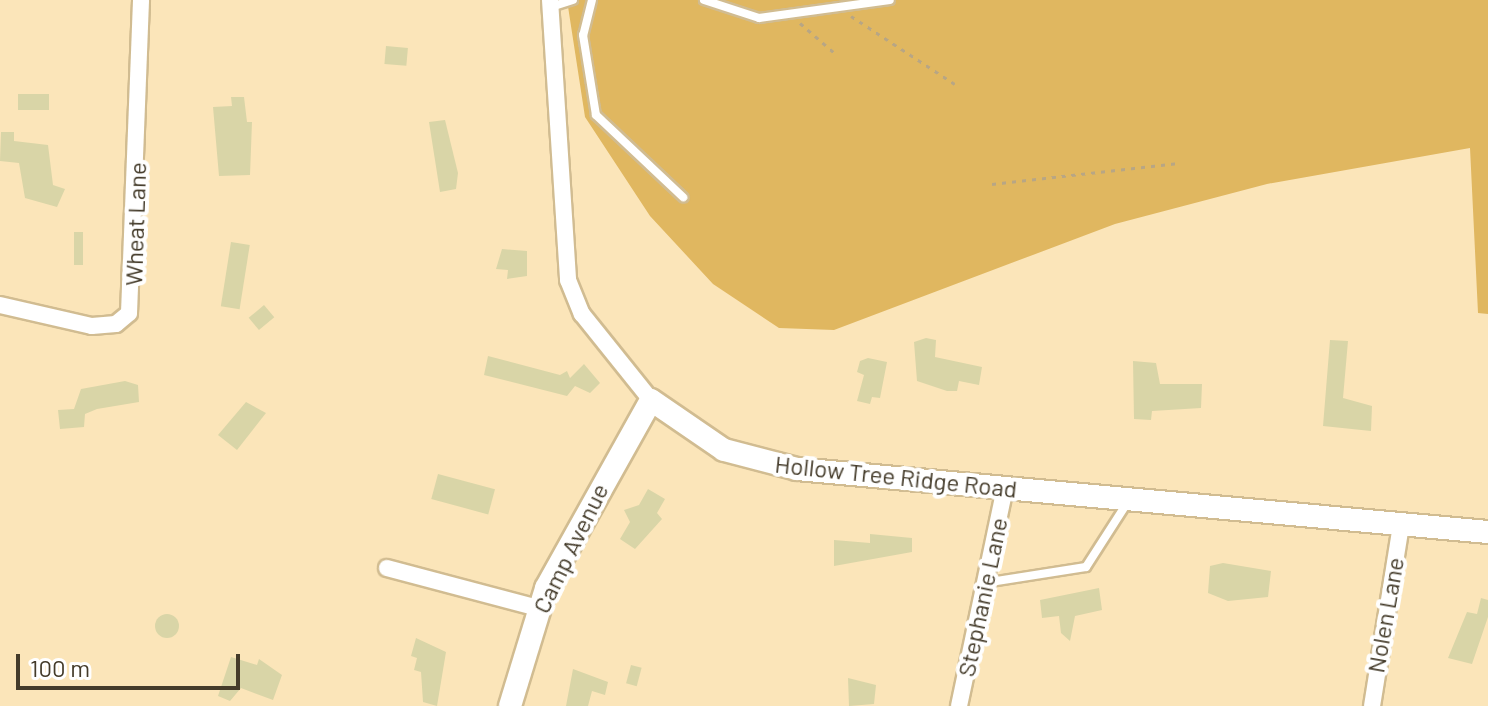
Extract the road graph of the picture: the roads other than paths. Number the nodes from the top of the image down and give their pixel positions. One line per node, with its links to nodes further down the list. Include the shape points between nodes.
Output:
1 (141, 0): 9 (street, Wheat Lane, via 129,313 116,324 92,326)
2 (573, 0): 7 (lane)
3 (592, 0): 8 (lane, via 583,35 596,115)
4 (704, 0): 6 (lane, via 759,18)
5 (890, 0): 6 (lane)
6 (873, 1)
7 (550, 4): 10 (street, Hollow Tree Ridge Road, via 568,280 582,314)
8 (683, 197)
9 (0, 305)
10 (651, 400): 11 (street, Hollow Tree Ridge Road, via 724,450 757,461); 17 (street, Camp Avenue)
11 (1005, 487): 12 (street, Hollow Tree Ridge Road); 16 (street, Stephanie Lane)
12 (1129, 499): 13 (street, Hollow Tree Ridge Road); 16 (lane, via 1086,567)
13 (1401, 524): 14 (street, Hollow Tree Ridge Road); 20 (street, Nolen Lane)
14 (1488, 532)
15 (387, 568): 17 (street)
16 (984, 583): 19 (street, Stephanie Lane)
17 (538, 608): 18 (street, Camp Avenue)
18 (510, 706)
19 (959, 706)
20 (1372, 706)

